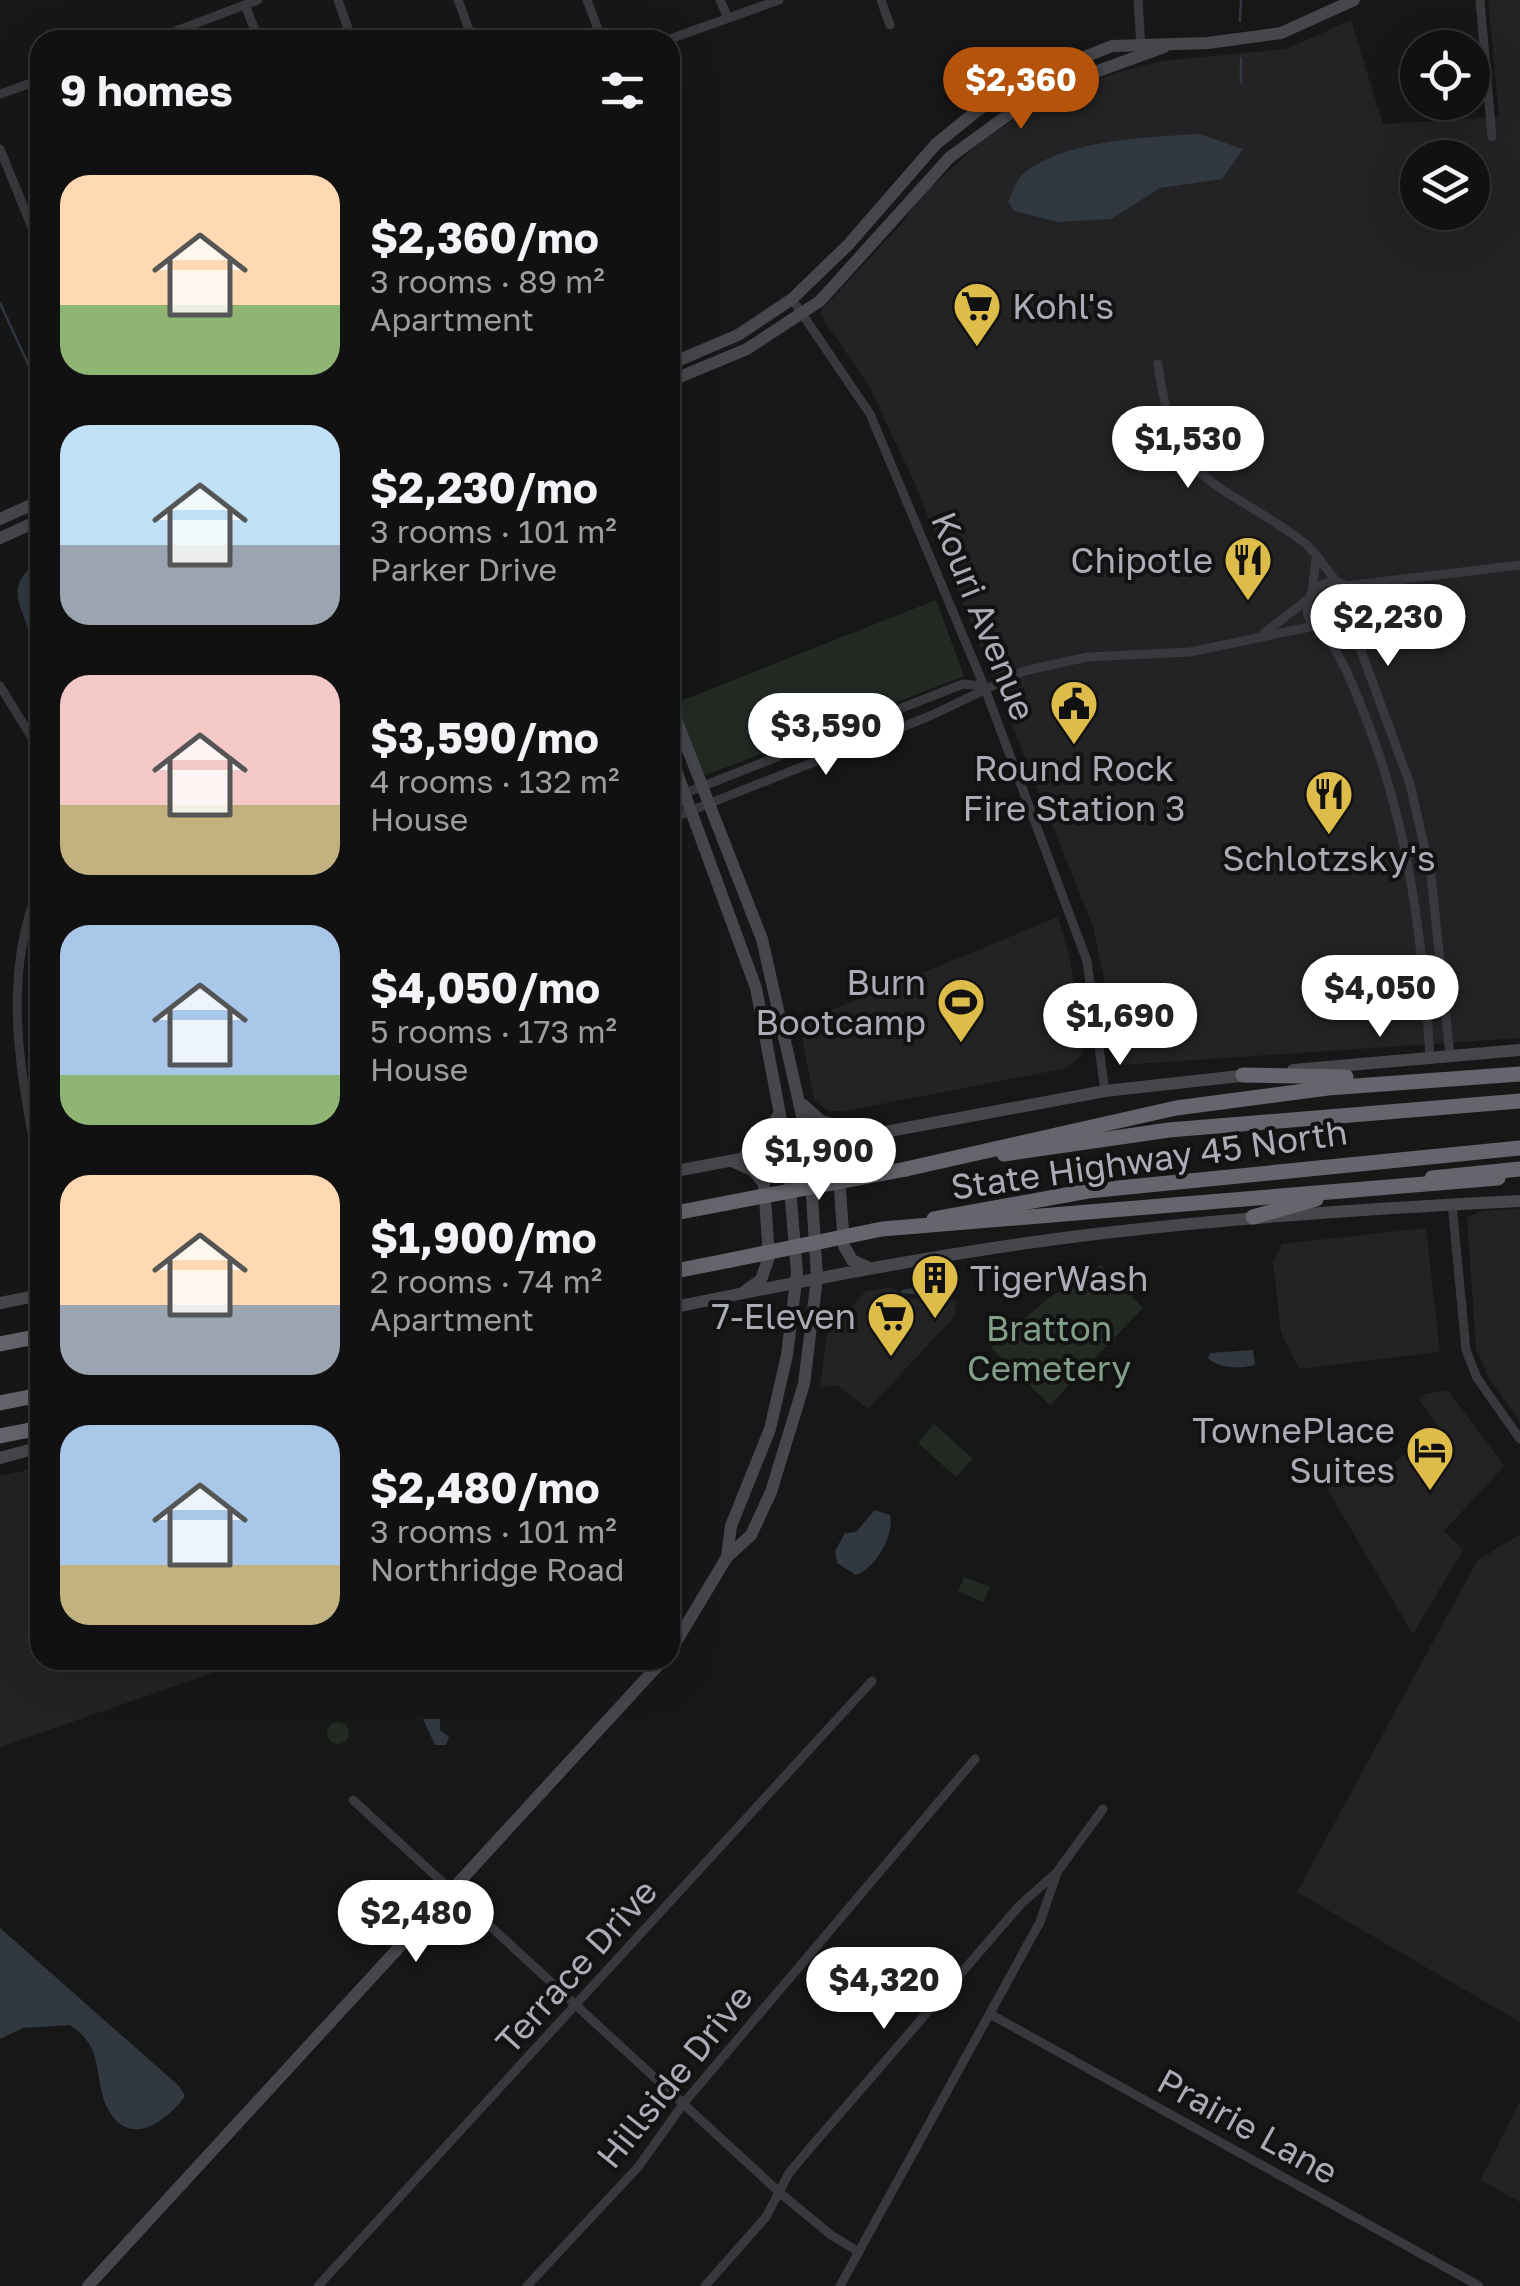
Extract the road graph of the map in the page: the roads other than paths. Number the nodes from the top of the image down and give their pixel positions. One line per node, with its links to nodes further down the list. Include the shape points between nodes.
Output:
1 (258, 0): 11 (street)
2 (338, 0): 16 (street)
3 (458, 0): 17 (street)
4 (587, 0): 18 (street)
5 (720, 0): 12 (street)
6 (779, 0): 12 (street)
7 (881, 0): 13 (street)
8 (1138, 0): 20 (street)
9 (1354, 0): 20 (main road, via 1281,33)
10 (1480, 0): 23 (street)
11 (245, 5): 14 (street); 15 (street)
12 (728, 18): 19 (street)
13 (890, 25)
14 (191, 30)
15 (255, 30)
16 (348, 30)
17 (469, 30)
18 (598, 30)
19 (680, 35)
20 (1142, 51): 26 (main road, via 1112,46 1065,62 978,110 910,170 848,246); 27 (main road, via 1016,109 950,157 845,277)
21 (30, 84): 22 (street)
22 (0, 94)
23 (1492, 136)
24 (0, 149): 25 (street)
25 (30, 222)
26 (792, 299): 27 (street, Kouri Avenue); 28 (main road, via 738,335)
27 (802, 314): 30 (main road, via 746,349); 45 (street, Kouri Avenue, via 870,414)
28 (680, 360)
29 (1158, 364): 35 (street, via 1170,428 1194,469 1300,540)
30 (680, 377)
31 (30, 506): 32 (main road)
32 (0, 519)
33 (30, 524): 34 (main road)
34 (0, 538)
35 (1316, 559): 38 (street); 39 (street)
36 (1520, 565): 37 (street)
37 (1408, 581): 38 (street); 40 (street)
38 (1342, 585): 39 (street, via 1328,583); 40 (street, via 1356,598)
39 (1310, 595): 41 (street, via 1307,613); 42 (street)
40 (1357, 616): 43 (street, via 1345,632); 46 (street, via 1357,640)
41 (1314, 626): 42 (street); 43 (street)
42 (1264, 633): 45 (street, via 1190,652 1087,656)
43 (1324, 633): 48 (street, via 1340,654)
44 (0, 686): 49 (street)
45 (984, 686): 51 (street, via 963,684); 54 (street, via 930,716); 65 (street, Kouri Avenue, via 1087,961)
46 (1388, 726): 48 (street); 57 (street, via 1410,784)
47 (680, 730): 51 (main road)
48 (1371, 732): 58 (street)
49 (30, 735)
50 (680, 778): 52 (main road)
51 (702, 787): 52 (street); 54 (main road)
52 (686, 793): 53 (street); 55 (main road)
53 (680, 796)
54 (708, 804): 55 (street); 66 (main road, via 768,957)
55 (692, 810): 56 (street); 68 (main road, via 750,963)
56 (680, 815)
57 (1431, 876): 58 (street); 61 (street)
58 (1413, 879): 62 (street)
59 (30, 912): 69 (street, via 16,950 11,1014)
60 (1520, 1050): 61 (main road)
61 (1450, 1054): 62 (main road)
62 (1430, 1056): 64 (main road)
63 (1520, 1073): 64 (highway); 76 (highway, via 1176,1108)
64 (1243, 1075): 65 (main road)
65 (1105, 1091): 70 (main road)
66 (798, 1099): 70 (main road, via 824,1122); 71 (main road)
67 (1520, 1101): 76 (highway, State Highway 45 North, via 1169,1130)
68 (780, 1112): 73 (main road); 74 (main road, via 760,1146)
69 (30, 1119)
70 (876, 1135): 71 (main road); 84 (main road, via 844,1160 840,1176 844,1246 852,1260)
71 (809, 1147): 73 (main road); 86 (main road)
72 (1520, 1148): 83 (highway, State Highway 45 North, bridge, via 1088,1191)
73 (787, 1151): 74 (main road); 87 (main road)
74 (732, 1161): 77 (main road); 88 (main road, via 764,1184 769,1257 761,1280)
75 (1520, 1168): 82 (highway, via 1458,1173)
76 (906, 1169): 81 (highway, State Highway 45 North, bridge)
77 (680, 1170)
78 (1520, 1177): 83 (highway, bridge)
79 (1520, 1200): 80 (main road)
80 (1452, 1204): 82 (main road); 100 (street, via 1466,1350)
81 (680, 1212)
82 (1252, 1217): 84 (main road)
83 (882, 1228): 85 (highway, State Highway 45 North, bridge)
84 (870, 1268): 86 (main road)
85 (680, 1270)
86 (817, 1278): 87 (main road); 98 (main road)
87 (794, 1283): 88 (main road); 96 (main road, via 788,1355)
88 (743, 1293): 91 (main road)
89 (30, 1295): 90 (main road)
90 (0, 1303)
91 (680, 1306)
92 (30, 1338): 93 (highway)
93 (0, 1344)
94 (30, 1397): 95 (highway)
95 (0, 1403)
96 (770, 1429): 98 (main road); 103 (main road, via 732,1526)
97 (30, 1430): 99 (highway)
98 (792, 1434): 103 (main road, via 751,1536)
99 (0, 1436)
100 (1520, 1438)
101 (30, 1450): 102 (main road)
102 (0, 1458)
103 (727, 1557): 104 (main road)
104 (680, 1635)
105 (654, 1670): 111 (main road)
106 (872, 1681): 112 (street, Terrace Drive)
107 (975, 1759): 114 (street, Hillside Drive)
108 (353, 1800): 111 (street)
109 (1103, 1809): 110 (street)
110 (1057, 1872): 113 (street, via 1040,1922); 115 (street, via 1020,1904)
111 (453, 1893): 112 (street); 117 (main road)
112 (578, 2007): 114 (street); 118 (street, Terrace Drive)
113 (990, 2014): 116 (street); 122 (street, Prairie Lane)
114 (683, 2104): 115 (street); 119 (street, Hillside Drive, via 639,2166)
115 (780, 2192): 116 (street); 120 (street)
116 (859, 2252): 121 (street)
117 (88, 2286)
118 (318, 2286)
119 (527, 2286)
120 (705, 2286)
121 (840, 2286)
122 (1480, 2286)

